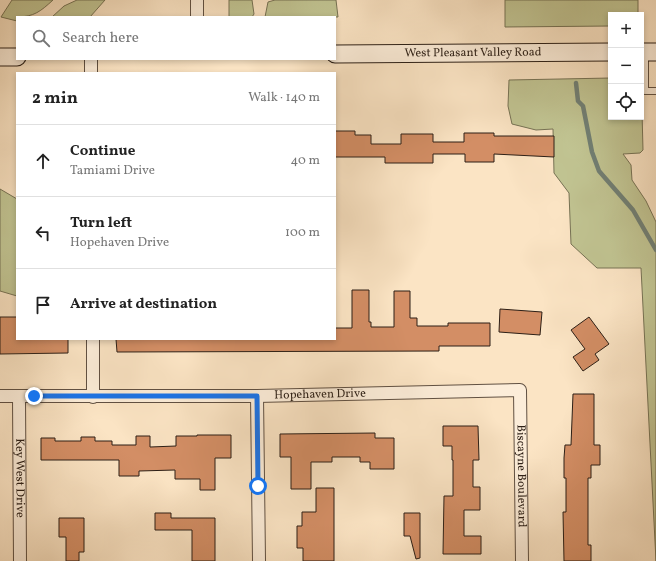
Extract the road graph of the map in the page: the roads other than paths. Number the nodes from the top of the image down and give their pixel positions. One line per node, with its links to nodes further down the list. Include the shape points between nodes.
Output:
1 (197, 0): 2 (street)
2 (197, 16)
3 (608, 52): 5 (main road, West Pleasant Valley Road)
4 (647, 52): 10 (lane, via 645,91)
5 (336, 54)
6 (0, 57): 7 (main road)
7 (16, 57)
8 (91, 60): 9 (street)
9 (91, 72)
10 (656, 91)
11 (93, 340): 16 (street)
12 (520, 390): 15 (street, Hopehaven Drive); 19 (street, Biscayne Boulevard)
13 (0, 396): 14 (street, Hopehaven Drive)
14 (19, 396): 16 (street, Hopehaven Drive); 17 (street, Key West Drive)
15 (257, 396): 16 (street, Hopehaven Drive); 18 (street)
16 (93, 397)
17 (20, 561)
18 (258, 561)
19 (522, 561)

